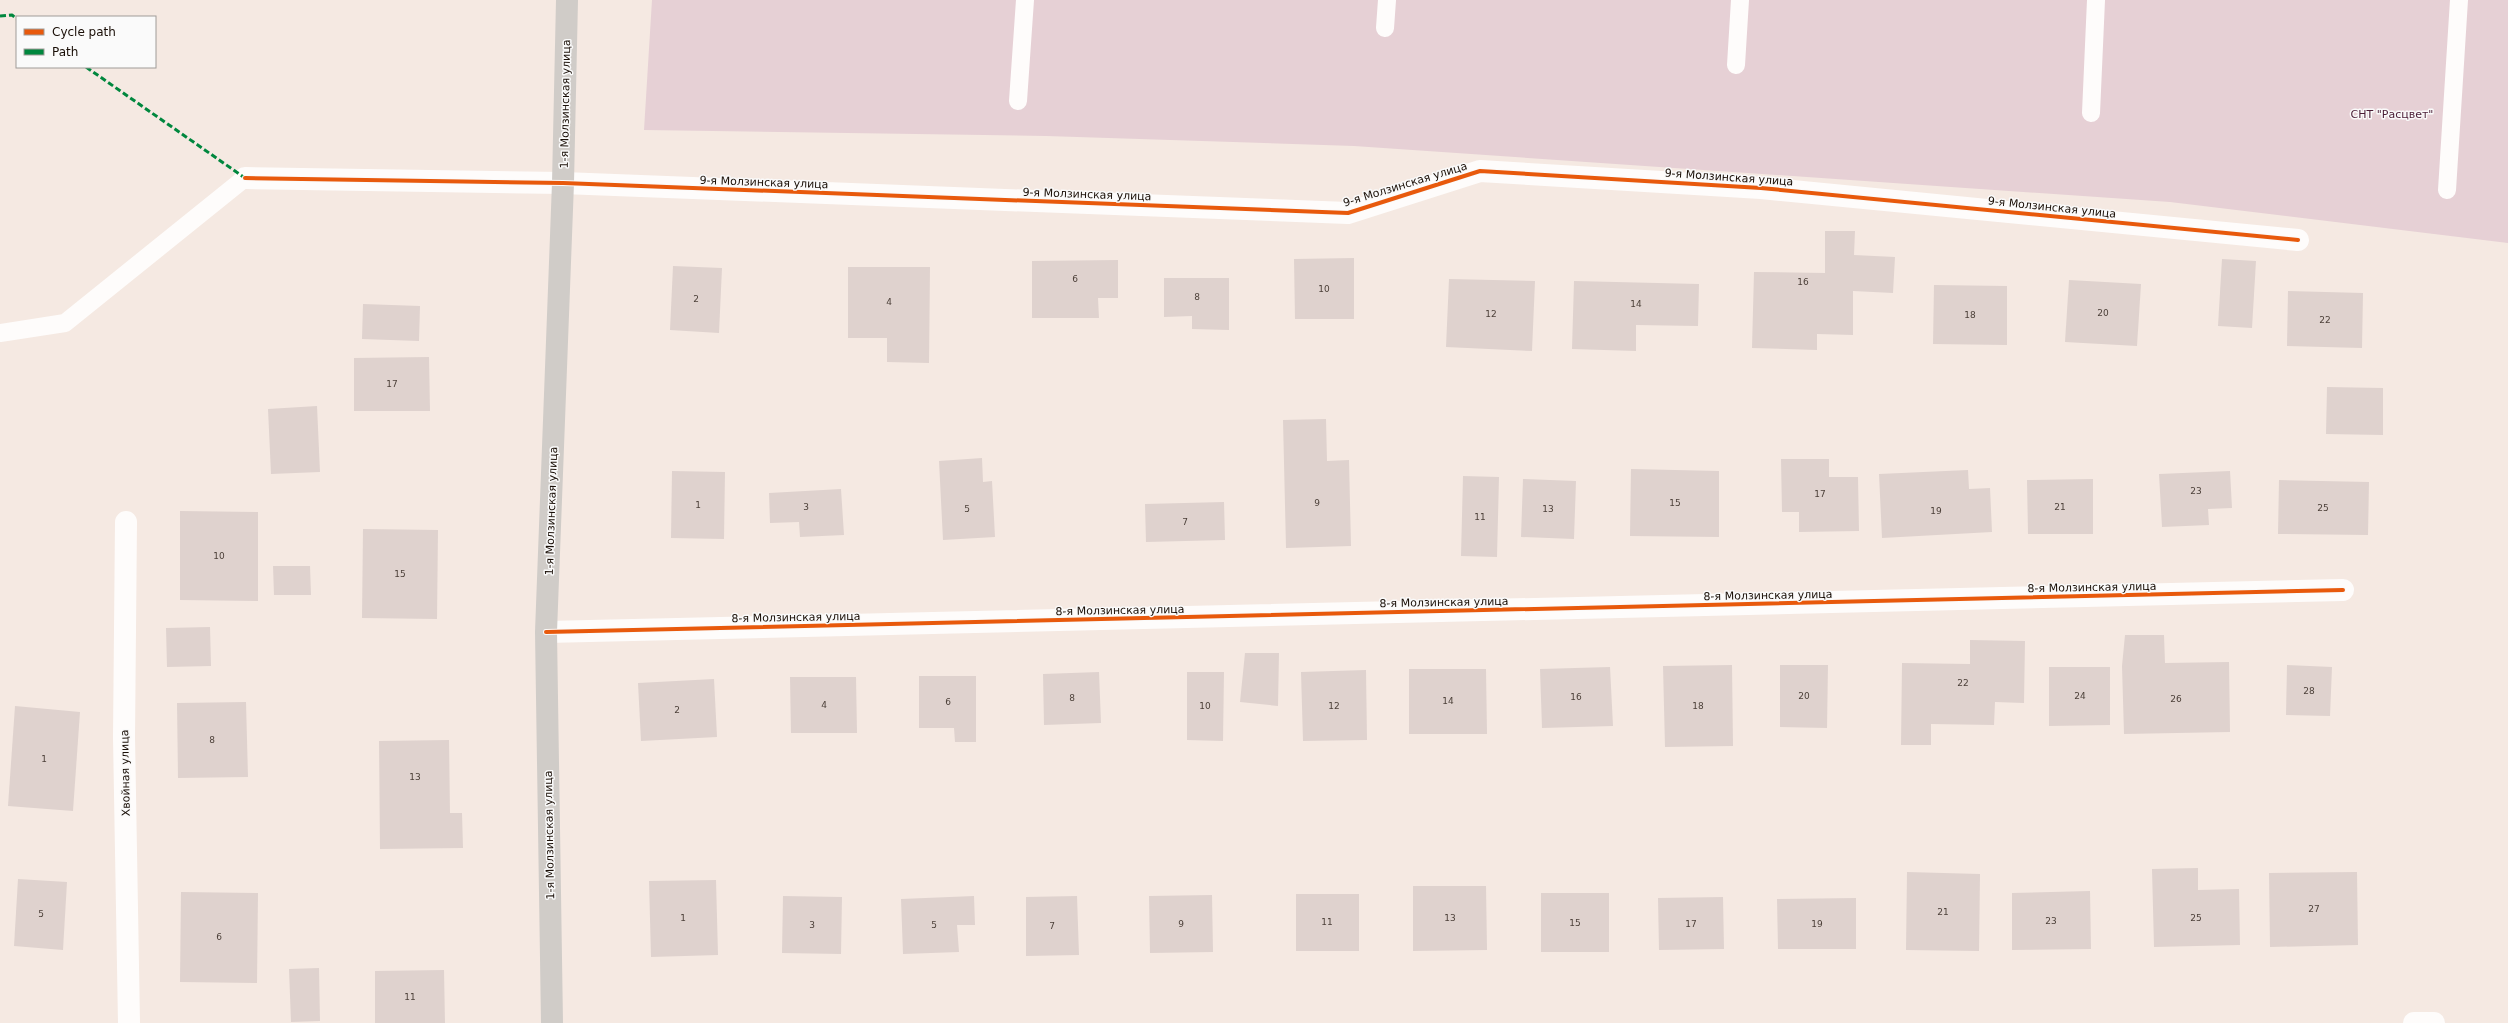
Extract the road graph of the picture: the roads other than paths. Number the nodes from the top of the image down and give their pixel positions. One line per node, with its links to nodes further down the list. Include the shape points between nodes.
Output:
1 (567, 0): 12 (street, 1-я Молзинская улица)
2 (1025, 0): 9 (lane)
3 (1387, 0): 7 (lane)
4 (1740, 0): 8 (lane)
5 (2096, 0): 10 (lane)
6 (2459, 0): 13 (lane)
7 (1385, 28)
8 (1736, 65)
9 (1018, 101)
10 (2091, 113)
11 (245, 178): 12 (street, 9-я Молзинская улица); 15 (lane, via 65,323)
12 (563, 183): 14 (street, 9-я Молзинская улица, via 1348,213 1480,171 1761,188); 18 (street, 1-я Молзинская улица)
13 (2447, 190)
14 (2298, 240)
15 (0, 333)
16 (126, 522): 19 (street, Хвойная улица, via 124,737)
17 (2343, 590): 18 (street, 8-я Молзинская улица)
18 (546, 632): 20 (street, 1-я Молзинская улица)
19 (129, 1023)
20 (552, 1023)
21 (2414, 1023): 22 (street)
22 (2434, 1023)

